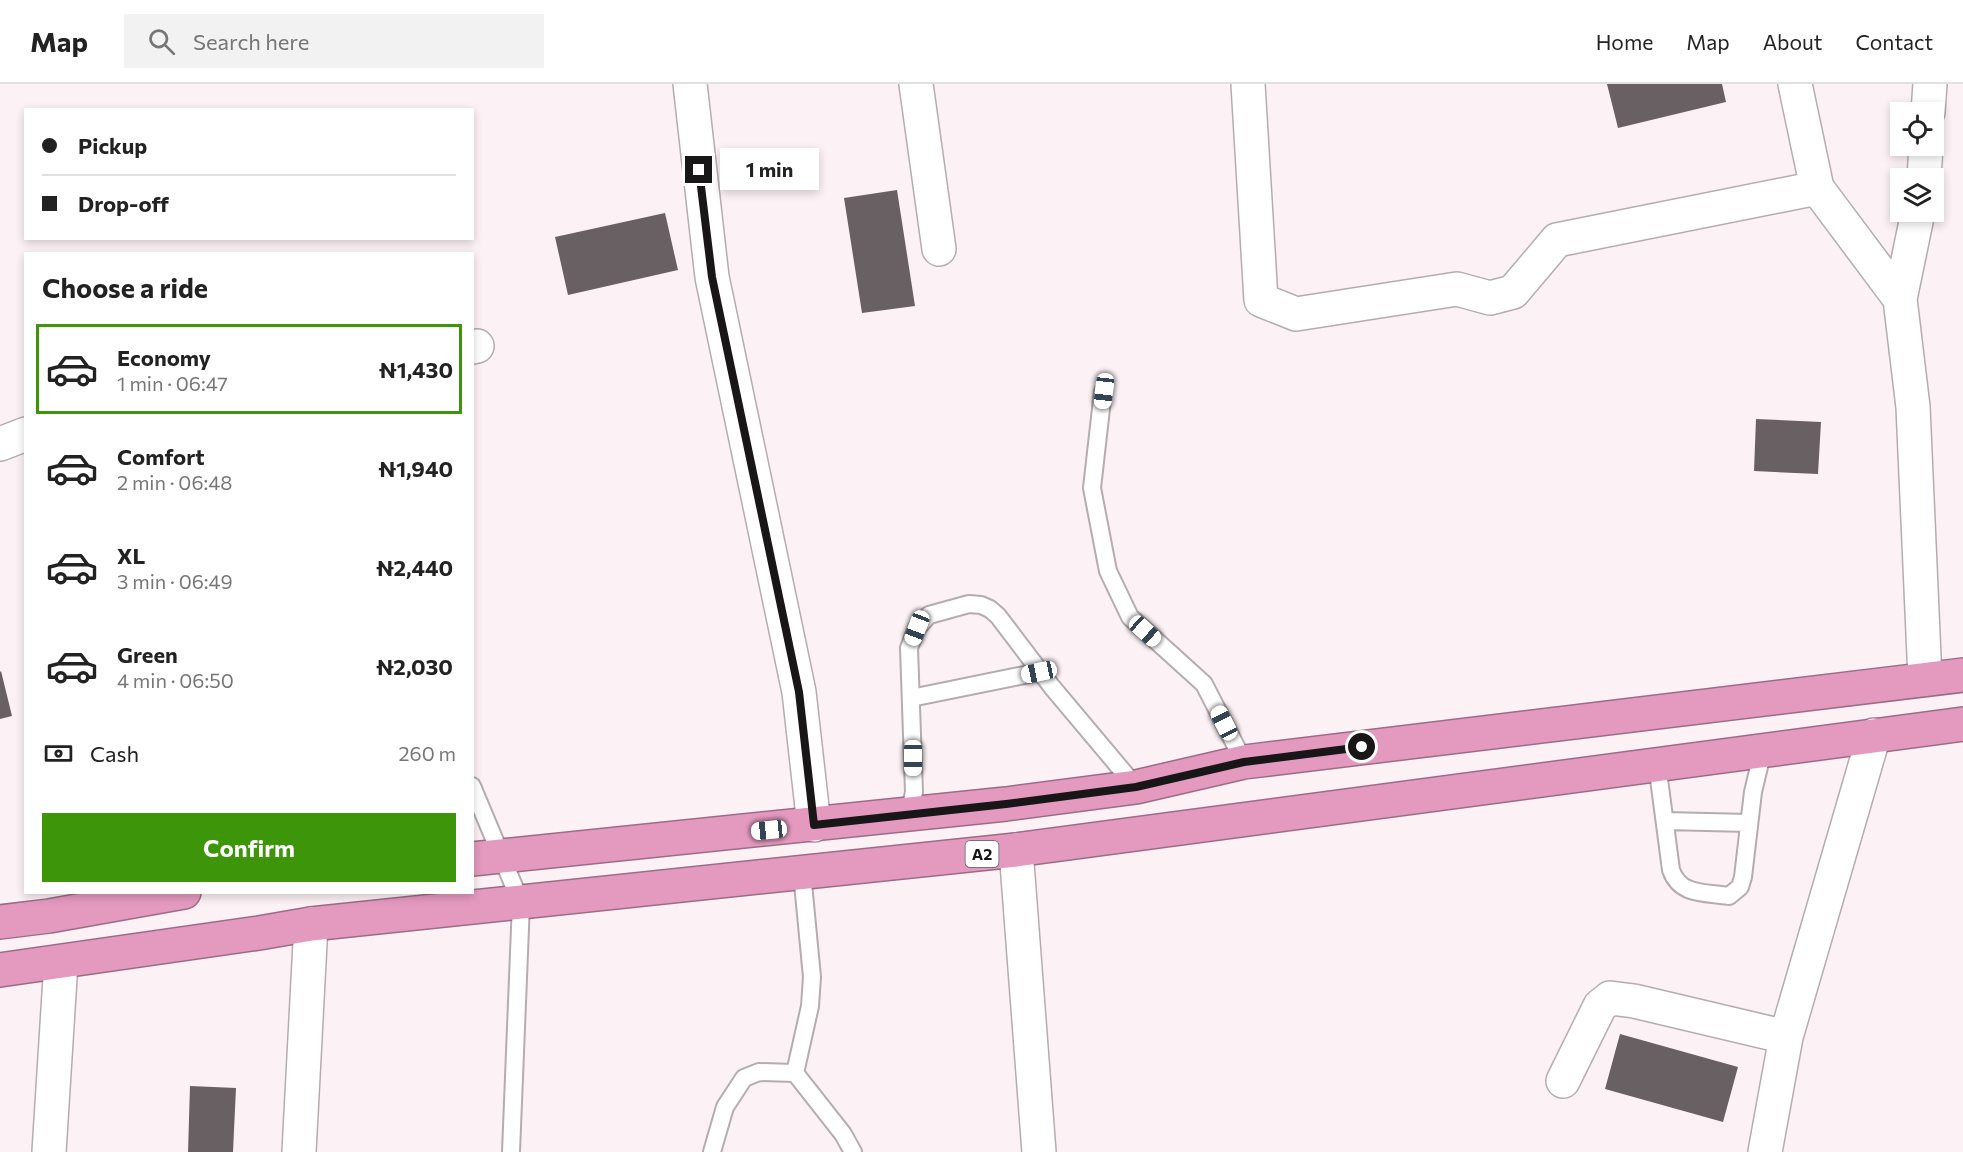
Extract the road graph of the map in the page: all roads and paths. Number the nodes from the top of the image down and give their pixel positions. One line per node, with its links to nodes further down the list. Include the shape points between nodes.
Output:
1 (690, 84): 28 (street, via 712,277 799,692)
2 (916, 84): 9 (street)
3 (1248, 84): 7 (street, via 1262,300 1296,314 1457,289 1490,298 1513,292 1557,240)
4 (1795, 84): 7 (street)
5 (1930, 84): 6 (street)
6 (1929, 102)
7 (1817, 188): 10 (street)
8 (1916, 222): 10 (street)
9 (939, 249)
10 (1900, 299): 16 (street, via 1913,407)
11 (1104, 391): 21 (lane, via 1092,488 1108,572 1130,617 1204,684)
12 (24, 435): 13 (street)
13 (0, 444)
14 (1039, 672): 17 (lane); 17 (lane, via 998,616 981,605 969,604 929,615 917,628 909,648); 23 (lane)
15 (1963, 675): 16 (highway)
16 (1925, 679): 21 (highway)
17 (911, 698): 25 (lane, via 914,792)
18 (1963, 724): 19 (highway, A2)
19 (1874, 735): 20 (highway, A2); 38 (street)
20 (1763, 750): 22 (highway, A2); 27 (lane)
21 (1244, 762): 23 (highway)
22 (1658, 764): 26 (lane); 29 (highway, A2)
23 (1136, 787): 25 (highway)
24 (474, 795): 30 (lane)
25 (909, 815): 28 (highway)
26 (1665, 821): 27 (lane); 27 (lane, via 1671,870 1679,886 1729,896 1740,887 1743,877)
27 (1749, 823)
28 (814, 825): 30 (highway)
29 (1016, 850): 31 (highway, A2); 46 (street)
30 (486, 858): 33 (lane)
31 (802, 873): 33 (highway, A2); 39 (lane, via 812,977 810,1006)
32 (173, 894): 34 (highway)
33 (521, 903): 35 (highway, A2); 43 (lane)
34 (0, 922)
35 (311, 924): 36 (highway, A2); 42 (street)
36 (61, 962): 37 (highway, A2); 41 (street)
37 (0, 970)
38 (1786, 1037): 40 (street, via 1634,1001 1610,999 1600,1006); 47 (street)
39 (795, 1073): 44 (lane, via 759,1072 744,1078 725,1107); 45 (lane)
40 (1563, 1081)
41 (49, 1152)
42 (299, 1152)
43 (511, 1152)
44 (712, 1152)
45 (854, 1152)
46 (1039, 1152)
47 (1765, 1152)

